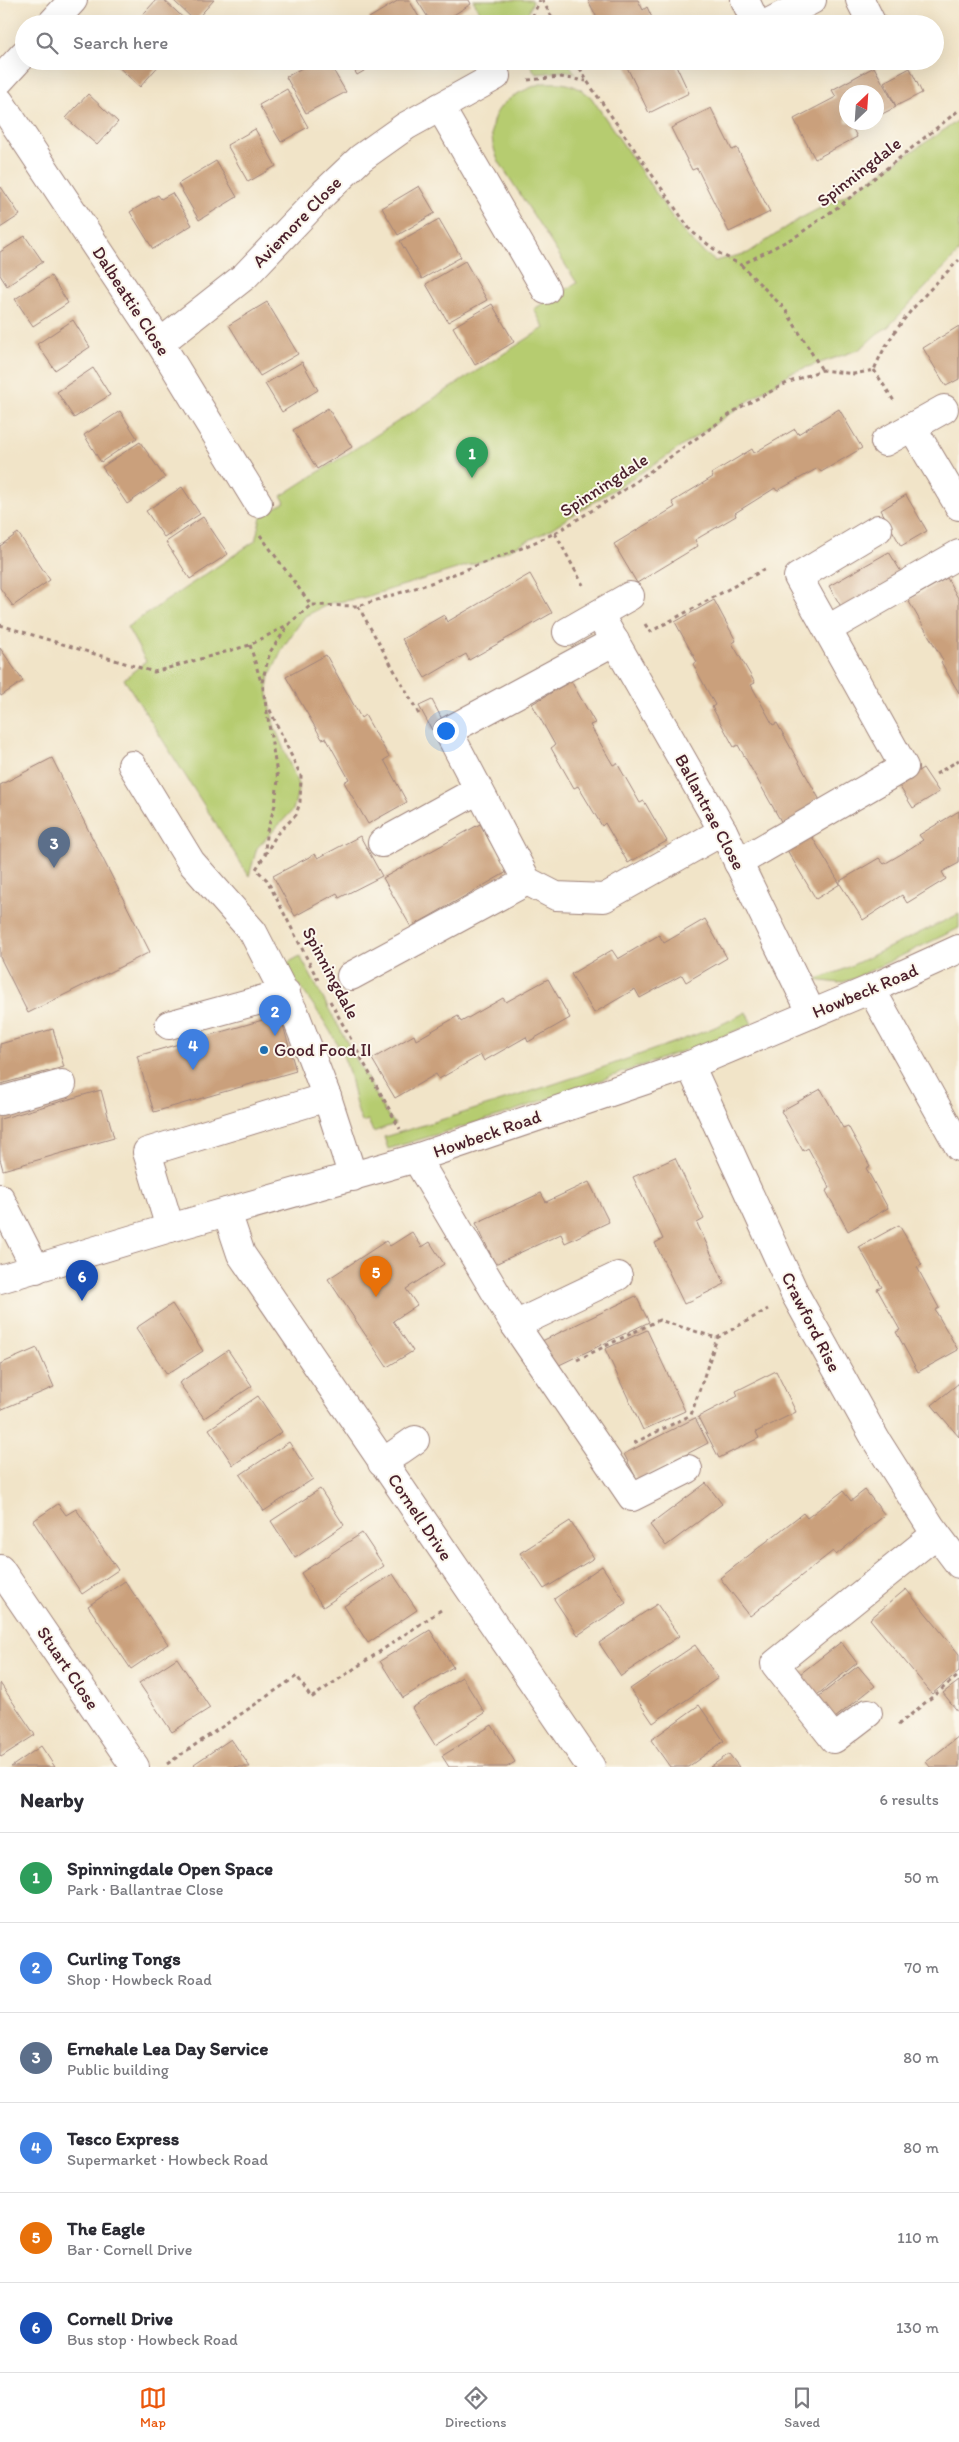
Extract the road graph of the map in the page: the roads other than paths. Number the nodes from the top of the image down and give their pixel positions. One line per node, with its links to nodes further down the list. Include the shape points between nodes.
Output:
1 (73, 0): 5 (street)
2 (745, 0): 6 (street)
3 (812, 0): 7 (street)
4 (860, 0): 8 (street)
5 (59, 15)
6 (752, 15)
7 (783, 15)
8 (868, 15)
9 (15, 64): 11 (street)
10 (509, 79): 13 (street, Aviemore Close)
11 (0, 80)
12 (0, 102): 15 (street, Dalbeattie Close)
13 (440, 107): 14 (street); 15 (street, Aviemore Close, via 361,158 244,276)
14 (546, 290)
15 (160, 343): 20 (street, Dalbeattie Close)
16 (944, 409): 17 (street)
17 (912, 427): 18 (street); 19 (street)
18 (885, 442)
19 (955, 491)
20 (258, 503)
21 (878, 529): 25 (street, via 798,577)
22 (959, 554): 25 (street)
23 (630, 596): 24 (street)
24 (599, 614): 26 (street); 27 (street, Ballantrae Close)
25 (828, 629): 32 (street, via 904,766)
26 (567, 632)
27 (615, 641): 29 (street, via 448,732); 30 (street, Ballantrae Close)
28 (132, 765): 37 (street, via 191,862 253,932)
29 (478, 790): 31 (street); 33 (street)
30 (723, 831): 32 (street, Ballantrae Close); 33 (street, via 604,898 556,896)
31 (382, 843)
32 (738, 863): 38 (street, Ballantrae Close)
33 (526, 881): 35 (street)
34 (959, 949): 36 (street, Howbeck Road)
35 (350, 976)
36 (871, 989): 38 (street, Howbeck Road); 44 (street)
37 (286, 993): 39 (street); 42 (street)
38 (812, 1014): 40 (street, Howbeck Road)
39 (169, 1025)
40 (690, 1065): 45 (street, Howbeck Road); 57 (street, Crawford Rise, via 795,1294 866,1423)
41 (62, 1084): 43 (street)
42 (327, 1097): 46 (street); 49 (street, via 146,1152)
43 (0, 1101)
44 (959, 1147)
45 (416, 1158): 46 (street, Howbeck Road); 53 (street)
46 (353, 1177): 48 (street, Howbeck Road)
47 (0, 1198): 50 (street)
48 (227, 1212): 49 (street, Howbeck Road); 55 (street, Cornell Drive, via 241,1254)
49 (170, 1228): 50 (street, Howbeck Road)
50 (36, 1269): 52 (street, Howbeck Road)
51 (618, 1276): 53 (street)
52 (0, 1279)
53 (515, 1325): 56 (street, via 632,1497)
54 (415, 1440): 55 (street)
55 (382, 1462): 62 (street, Cornell Drive)
56 (688, 1469)
57 (936, 1534): 58 (street, Crawford Rise); 60 (street, via 775,1664 834,1739)
58 (959, 1564)
59 (0, 1569): 61 (street, Stuart Close)
60 (868, 1713)
61 (135, 1767)
62 (591, 1767)

